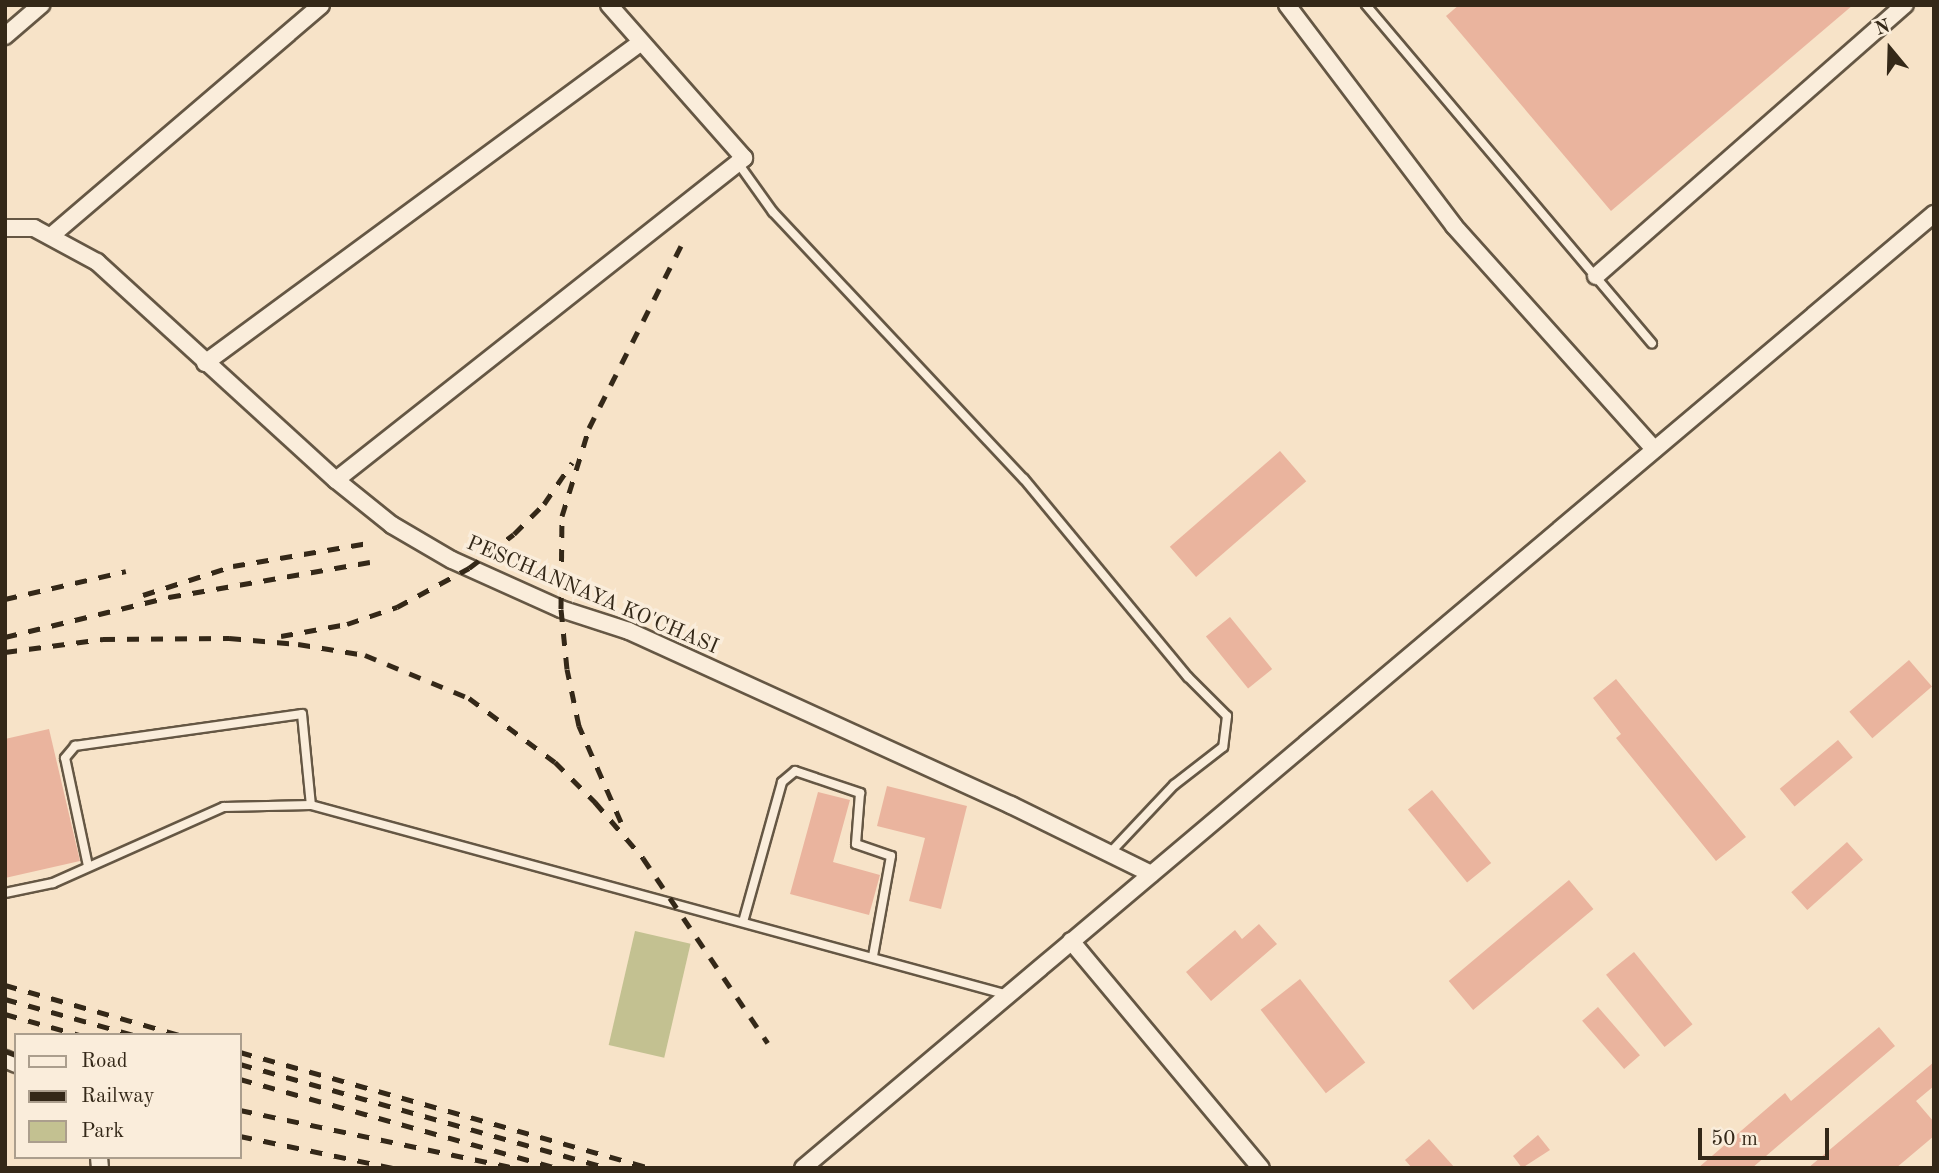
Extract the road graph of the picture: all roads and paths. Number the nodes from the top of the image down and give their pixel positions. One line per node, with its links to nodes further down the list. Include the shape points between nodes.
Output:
1 (41, 5): 7 (street)
2 (321, 5): 12 (street)
3 (609, 5): 8 (street)
4 (1287, 5): 16 (street, via 1454,226)
5 (1366, 5): 13 (lane)
6 (1905, 5): 13 (street)
7 (5, 36)
8 (639, 43): 9 (street, via 744,158); 15 (street)
9 (738, 163): 17 (street); 19 (lane, via 773,212 1024,479 1188,677 1227,716 1223,747 1174,785)
10 (1934, 214): 16 (street)
11 (5, 228): 12 (street, PESCHANNAYA KO'CHASI, via 34,228)
12 (51, 236): 15 (street, PESCHANNAYA KO'CHASI, via 97,261)
13 (1596, 276): 14 (lane)
14 (1652, 343)
15 (205, 363): 17 (street, PESCHANNAYA KO'CHASI)
16 (1654, 449): 21 (street)
17 (336, 480): 19 (street, PESCHANNAYA KO'CHASI, via 392,525 460,564 561,609 629,631)
18 (311, 806): 20 (lane, via 224,807); 20 (lane, via 302,714 75,746 65,758); 23 (lane)
19 (1109, 854): 21 (street, PESCHANNAYA KO'CHASI)
20 (88, 866): 22 (lane, via 53,883)
21 (1151, 874): 24 (street)
22 (5, 892)
23 (743, 922): 25 (lane); 25 (lane, via 782,782 795,771 860,793 856,844 891,856)
24 (1071, 941): 26 (street); 28 (street)
25 (873, 956): 26 (lane)
26 (1008, 995): 27 (street)
27 (803, 1168)
28 (1261, 1168)

